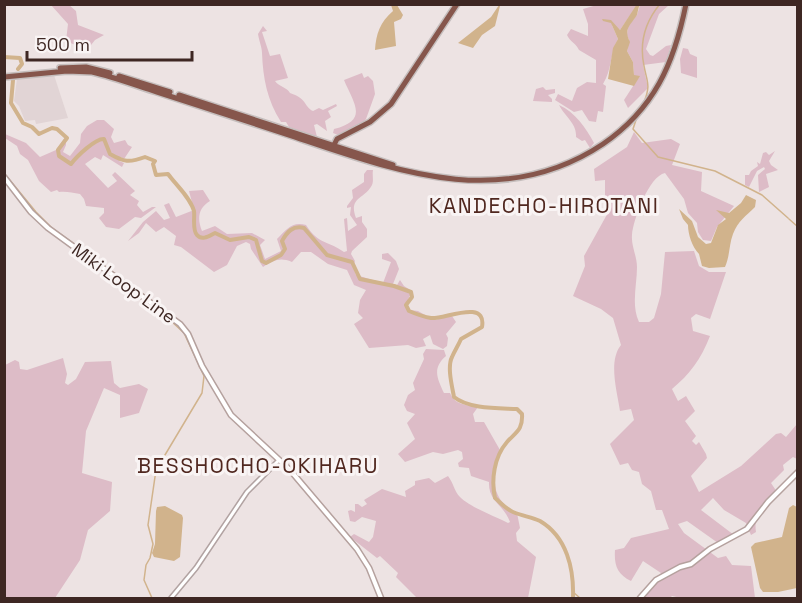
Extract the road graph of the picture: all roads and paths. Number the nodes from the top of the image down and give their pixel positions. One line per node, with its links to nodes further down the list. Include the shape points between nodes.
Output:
1 (457, 4): 4 (highway, via 391,104 370,122 338,139)
2 (686, 4): 4 (highway, via 675,51 661,83 634,117 596,148 554,169 518,178 471,181 429,175)
3 (4, 76): 4 (highway, via 69,67 92,68)
4 (333, 147)
5 (4, 177): 6 (main road, Miki Loop Line, via 42,223 180,324 231,415)
6 (279, 460): 8 (street, via 247,492); 9 (main road, Miki Loop Line, via 362,555)
7 (798, 472): 10 (main road, via 747,529 691,564 656,580)
8 (171, 598)
9 (381, 598)
10 (640, 598)

